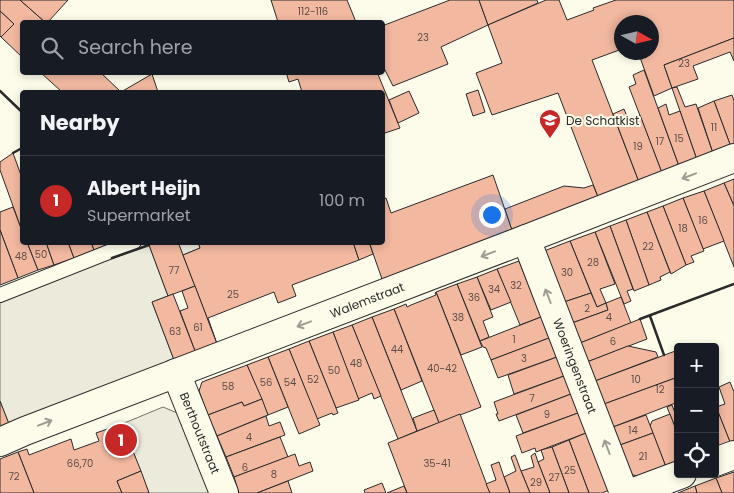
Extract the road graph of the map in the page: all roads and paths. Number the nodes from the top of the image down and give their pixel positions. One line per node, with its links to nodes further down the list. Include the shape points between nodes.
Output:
1 (734, 158): 2 (street, Walemstraat, one-way to 2)
2 (526, 239): 5 (street, Walemstraat, one-way to 5); 11 (street, Woeringenstraat, one-way to 2)
3 (126, 245): 4 (lane)
4 (0, 295)
5 (176, 373): 6 (street, Walemstraat, one-way to 5); 10 (street, Berthoutstraat)
6 (0, 442)
7 (734, 455): 8 (street)
8 (719, 461)
9 (674, 477): 12 (street)
10 (224, 493)
11 (624, 493)
12 (631, 493)

